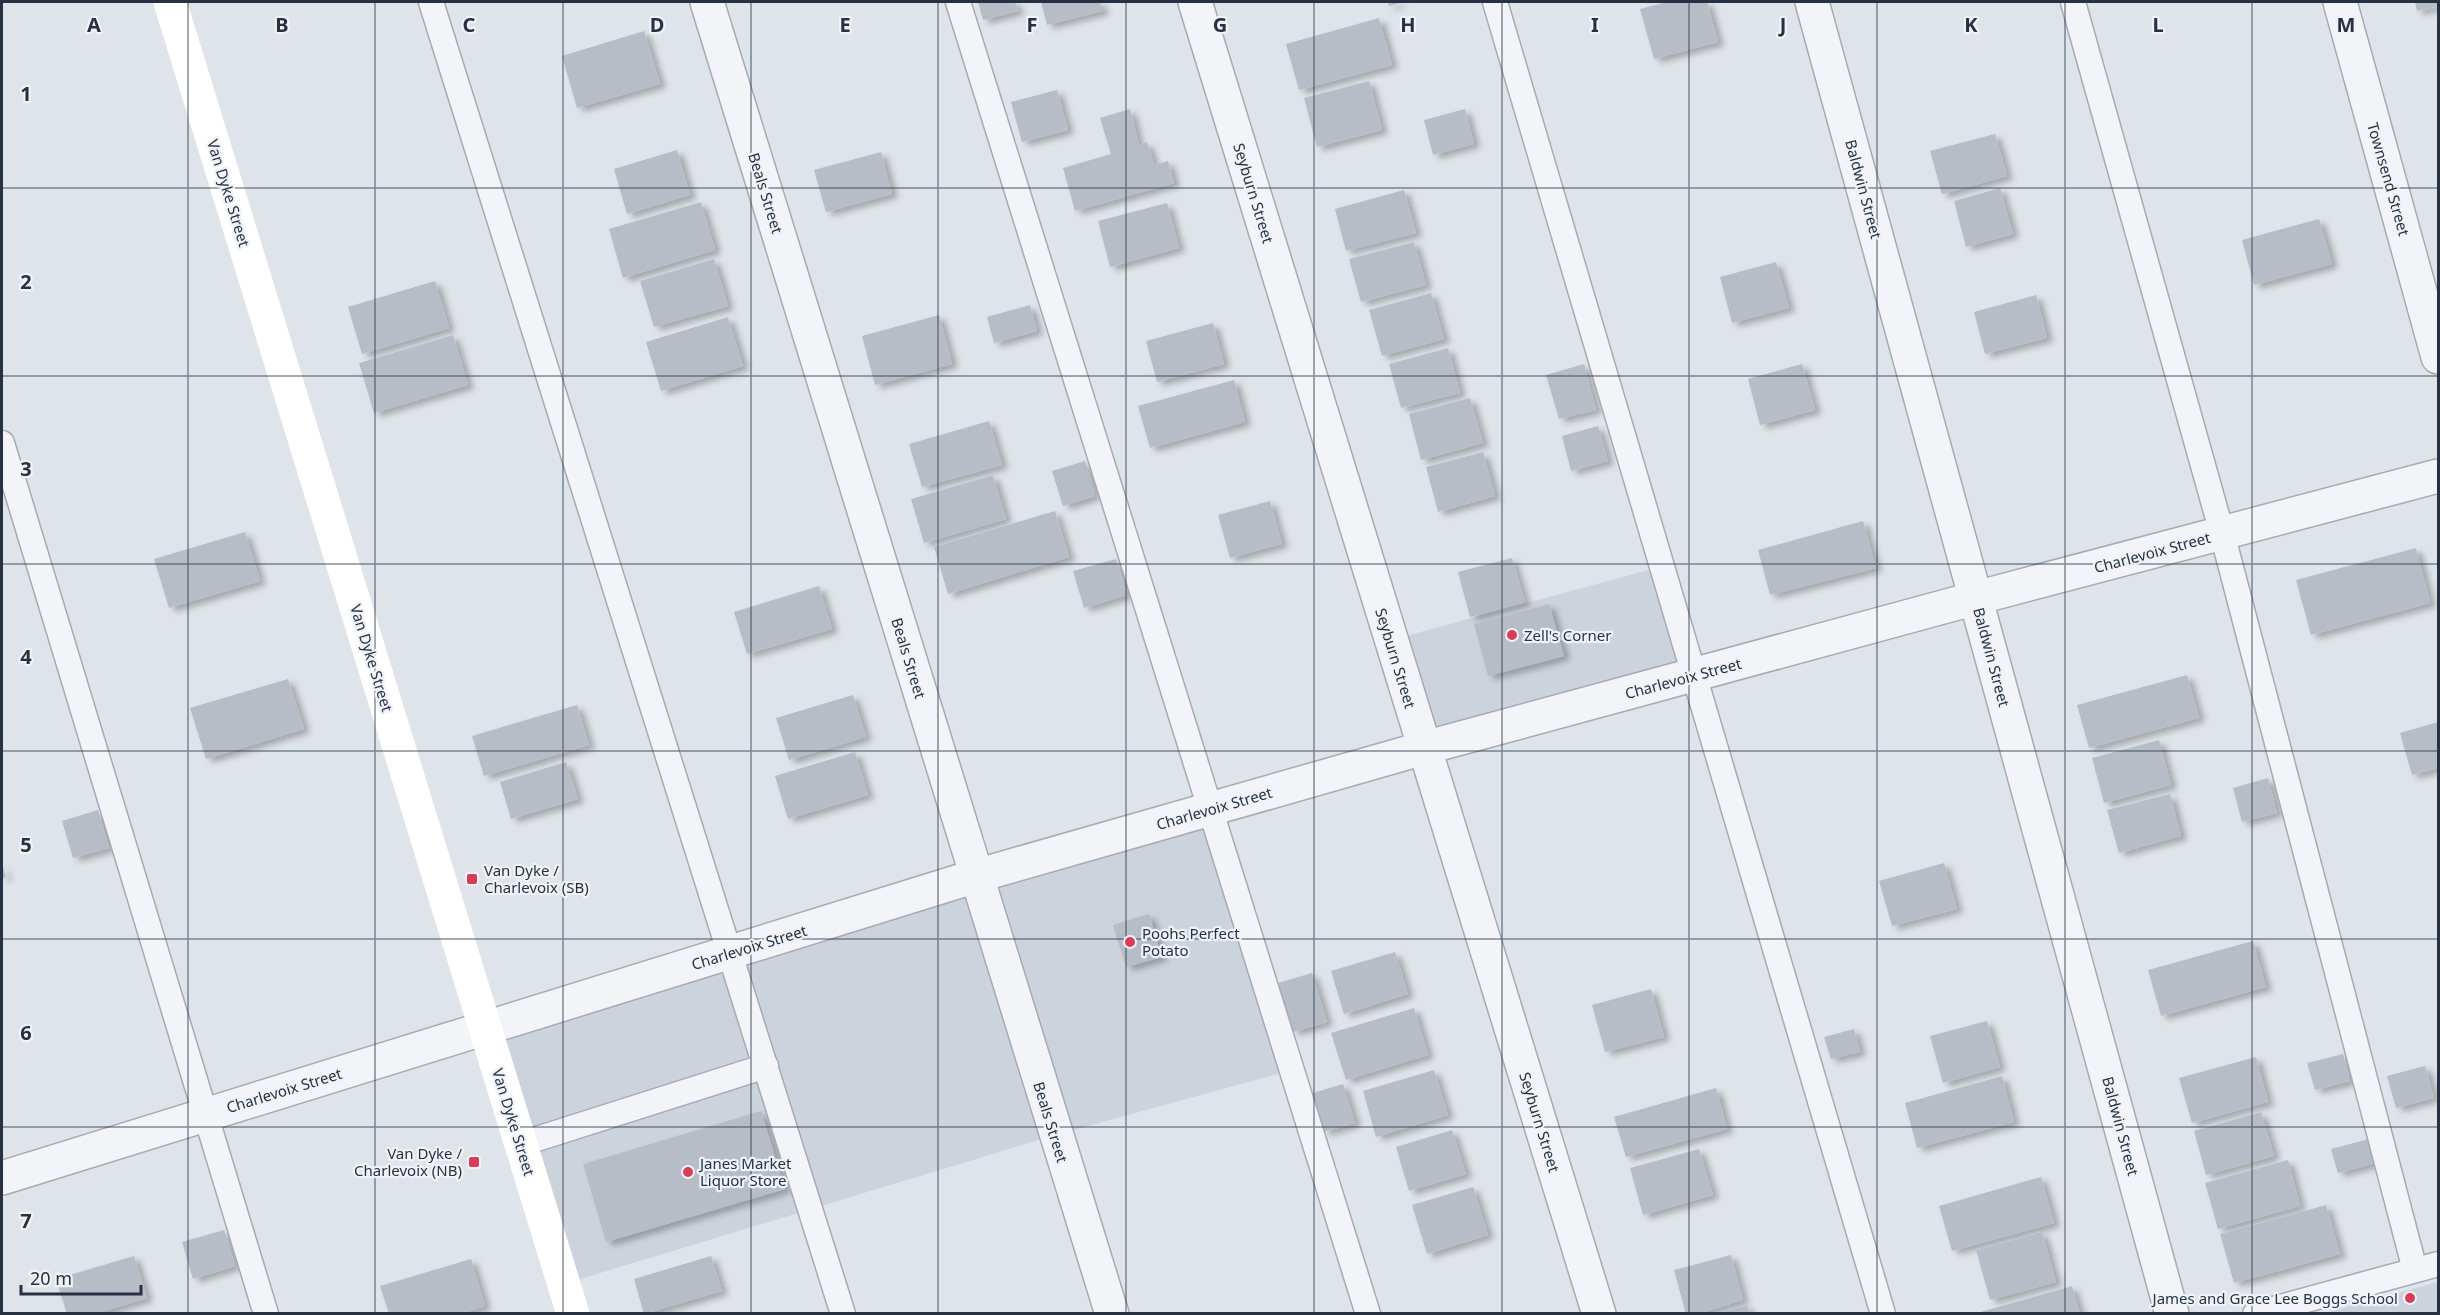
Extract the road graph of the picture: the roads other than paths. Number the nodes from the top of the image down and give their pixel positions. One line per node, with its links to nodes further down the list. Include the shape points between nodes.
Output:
1 (171, 2): 20 (main road, Van Dyke Street)
2 (431, 2): 19 (lane)
3 (707, 2): 18 (street, Beals Street)
4 (958, 2): 17 (lane)
5 (1195, 2): 16 (street, Seyburn Street)
6 (1495, 2): 15 (lane)
7 (1812, 2): 14 (street, Baldwin Street)
8 (2073, 2): 13 (lane)
9 (2340, 2): 10 (street, Townsend Street)
10 (2439, 357)
11 (2, 443): 22 (lane)
12 (2439, 476): 13 (street, Charlevoix Street)
13 (2222, 533): 14 (street, Charlevoix Street); 26 (lane)
14 (1976, 598): 15 (street, Charlevoix Street); 34 (street, Baldwin Street)
15 (1695, 674): 16 (street, Charlevoix Street); 33 (lane)
16 (1424, 748): 17 (street, Charlevoix Street); 32 (street, Seyburn Street)
17 (1211, 809): 18 (street, Charlevoix Street); 31 (lane)
18 (976, 876): 19 (street, Charlevoix Street); 30 (street, Beals Street)
19 (730, 953): 20 (street, Charlevoix Street); 21 (lane)
20 (486, 1029): 22 (street, Charlevoix Street); 23 (main road, Van Dyke Street)
21 (766, 1066): 23 (lane); 29 (lane)
22 (207, 1114): 24 (street, Charlevoix Street); 27 (lane)
23 (521, 1144): 28 (main road, Van Dyke Street)
24 (2, 1178)
25 (2439, 1264): 26 (lane)
26 (2415, 1270): 35 (lane)
27 (266, 1314)
28 (573, 1314)
29 (843, 1314)
30 (1112, 1314)
31 (1368, 1314)
32 (1599, 1314)
33 (1883, 1314)
34 (2172, 1314)
35 (2255, 1314)

